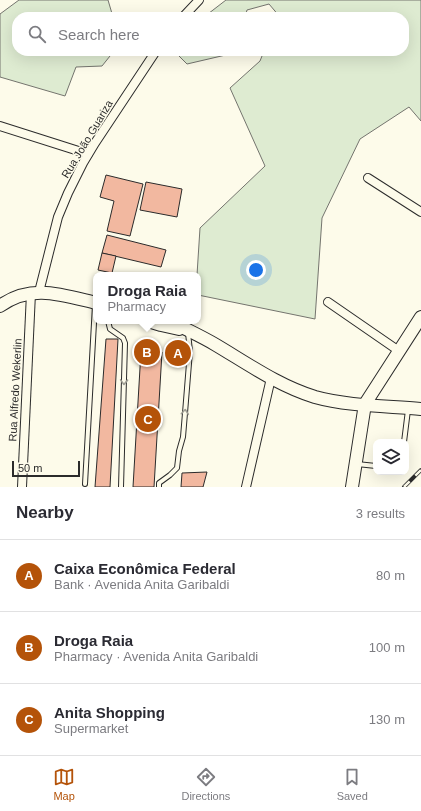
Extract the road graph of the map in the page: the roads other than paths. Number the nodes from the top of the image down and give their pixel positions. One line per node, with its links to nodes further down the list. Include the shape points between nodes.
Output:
1 (199, 0): 2 (street)
2 (187, 12)
3 (153, 56): 5 (street, Rua João Guariza)
4 (0, 126): 5 (street)
5 (88, 154): 8 (street, Rua João Guariza, via 58,217)
6 (368, 178): 7 (street)
7 (421, 212)
8 (35, 292): 9 (main road, via 56,293); 11 (main road); 27 (street, Rua Alfredo Wekerlin)
9 (93, 302)
10 (328, 302): 18 (street)
11 (1, 304)
12 (421, 317): 18 (main road)
13 (95, 324): 26 (lane)
14 (109, 324): 28 (lane, one-way to 28, via 110,329 123,338 125,343)
15 (158, 324): 17 (main road)
16 (175, 324): 17 (main road)
17 (188, 331): 19 (main road); 29 (lane, one-way to 17, via 160,483 177,468 183,437 190,351)
18 (399, 351): 20 (main road)
19 (271, 378): 20 (main road, via 317,397); 30 (street)
20 (365, 404): 21 (main road); 24 (main road)
21 (408, 408): 22 (main road); 23 (lane)
22 (421, 409)
23 (404, 439)
24 (356, 464): 25 (lane); 31 (main road)
25 (373, 466)
26 (85, 484)
27 (22, 487)
28 (121, 487)
29 (159, 487)
30 (246, 487)
31 (352, 487)

